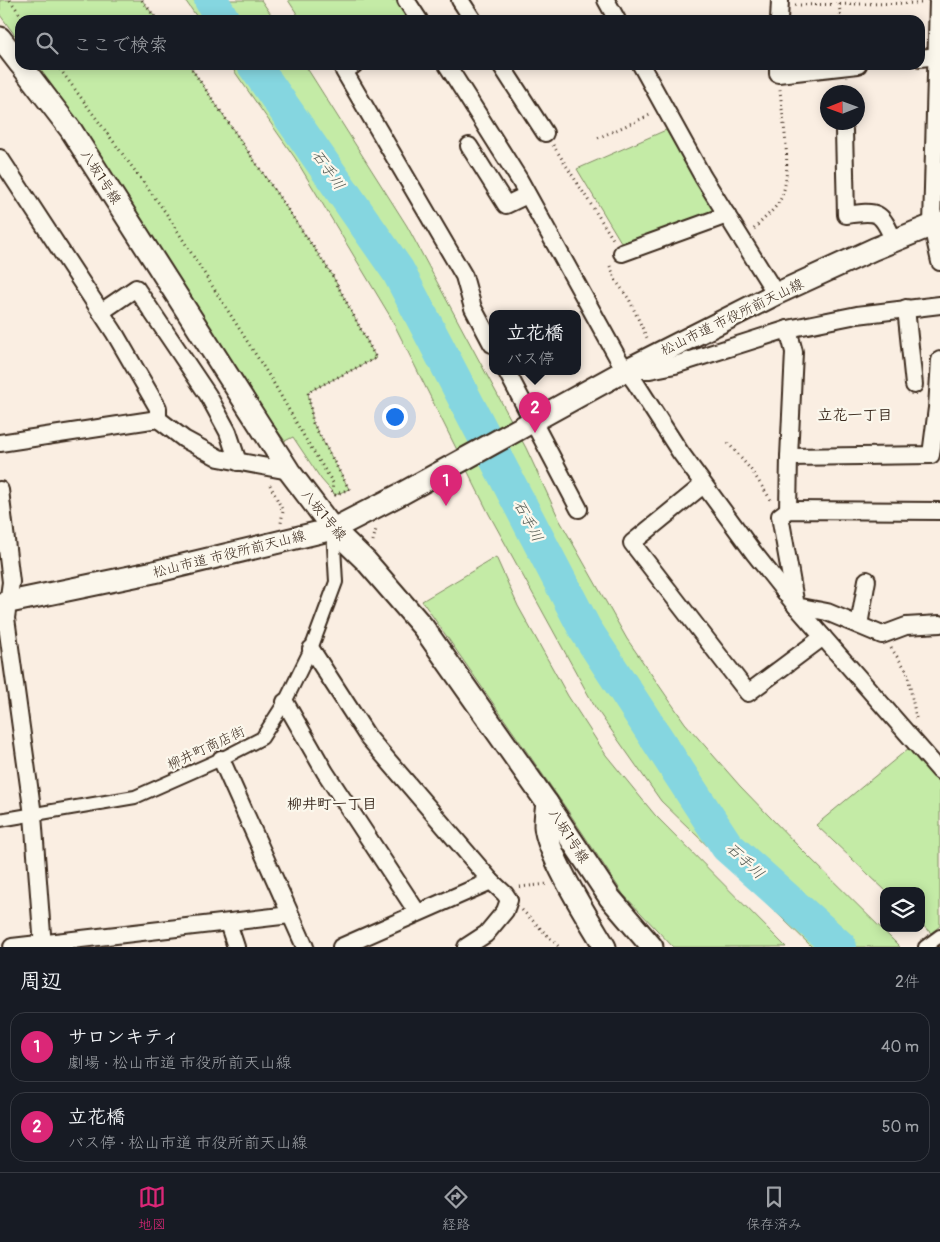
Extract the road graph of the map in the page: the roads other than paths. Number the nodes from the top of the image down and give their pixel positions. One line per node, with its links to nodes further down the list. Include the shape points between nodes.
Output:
1 (406, 0): 5 (street)
2 (460, 0): 6 (street)
3 (606, 0): 7 (street)
4 (938, 1): 9 (street)
5 (415, 15)
6 (469, 15)
7 (614, 15)
8 (0, 38): 11 (street, 八坂1号線)
9 (938, 56): 10 (street); 23 (street)
10 (925, 57)
11 (15, 58)
12 (25, 70): 42 (street, 八坂1号線, via 71,130)
13 (346, 70): 32 (street, via 464,276 473,308)
14 (450, 70): 21 (street)
15 (505, 70): 18 (street)
16 (644, 70): 22 (street)
17 (844, 130): 24 (street, via 846,215 871,212 880,216)
18 (545, 133)
19 (469, 146): 21 (street, via 506,205)
20 (0, 158): 30 (street)
21 (527, 195): 34 (street)
22 (727, 215): 25 (street); 27 (street)
23 (936, 224): 24 (street, 松山市道 市役所前天山線); 26 (street)
24 (894, 241): 27 (street, 松山市道 市役所前天山線)
25 (622, 253)
26 (940, 262)
27 (776, 294): 34 (street, 松山市道 市役所前天山線)
28 (940, 305): 29 (street)
29 (906, 308): 31 (street); 36 (street)
30 (101, 312): 37 (street, via 158,408); 41 (street, via 136,288 208,395 228,432)
31 (788, 329): 34 (street, via 675,364 650,370); 40 (street, via 794,352)
32 (489, 338)
33 (940, 360): 40 (street, via 931,455)
34 (626, 370): 38 (street, 松山市道 市役所前天山線); 43 (street)
35 (508, 375): 38 (street)
36 (914, 385)
37 (158, 419): 39 (street); 41 (street, via 184,439 219,458)
38 (530, 422): 45 (street); 48 (street, 松山市道 市役所前天山線)
39 (0, 443)
40 (789, 457): 47 (street)
41 (238, 462): 42 (street)
42 (289, 471): 48 (street, 八坂1号線)
43 (703, 485): 51 (street); 54 (street, via 632,543 748,693)
44 (0, 490): 50 (street, via 11,582)
45 (579, 509)
46 (940, 511): 47 (street)
47 (784, 513): 51 (street)
48 (333, 529): 50 (street, 松山市道 市役所前天山線, via 154,572); 55 (street, 柳井町商店街, via 336,582); 59 (street, 八坂1号線, via 366,561 423,627)
49 (867, 580): 53 (street)
50 (4, 603): 60 (street)
51 (796, 606): 53 (street, via 827,612); 54 (street)
52 (940, 624): 53 (street, via 906,626 882,635)
53 (859, 625)
54 (823, 637): 58 (street)
55 (311, 649): 56 (street, 柳井町商店街); 62 (street, via 368,737)
56 (285, 702): 57 (street, 柳井町商店街, via 262,738); 63 (street, via 325,772)
57 (221, 759): 60 (street, 柳井町商店街, via 135,797); 64 (street)
58 (940, 771)
59 (547, 803): 75 (street, via 545,826 549,843); 76 (street, 八坂1号線, via 610,898)
60 (33, 815): 61 (street, 柳井町商店街); 69 (street)
61 (0, 820)
62 (494, 883): 63 (street); 68 (street, via 509,900)
63 (417, 912): 73 (street)
64 (290, 915): 65 (street); 72 (street)
65 (228, 923): 67 (street); 71 (street)
66 (940, 936): 77 (street)
67 (137, 940): 69 (street)
68 (490, 941): 74 (street)
69 (43, 945): 70 (street)
70 (12, 947)
71 (236, 947)
72 (305, 947)
73 (341, 947)
74 (466, 947)
75 (605, 947)
76 (652, 947)
77 (925, 947)

